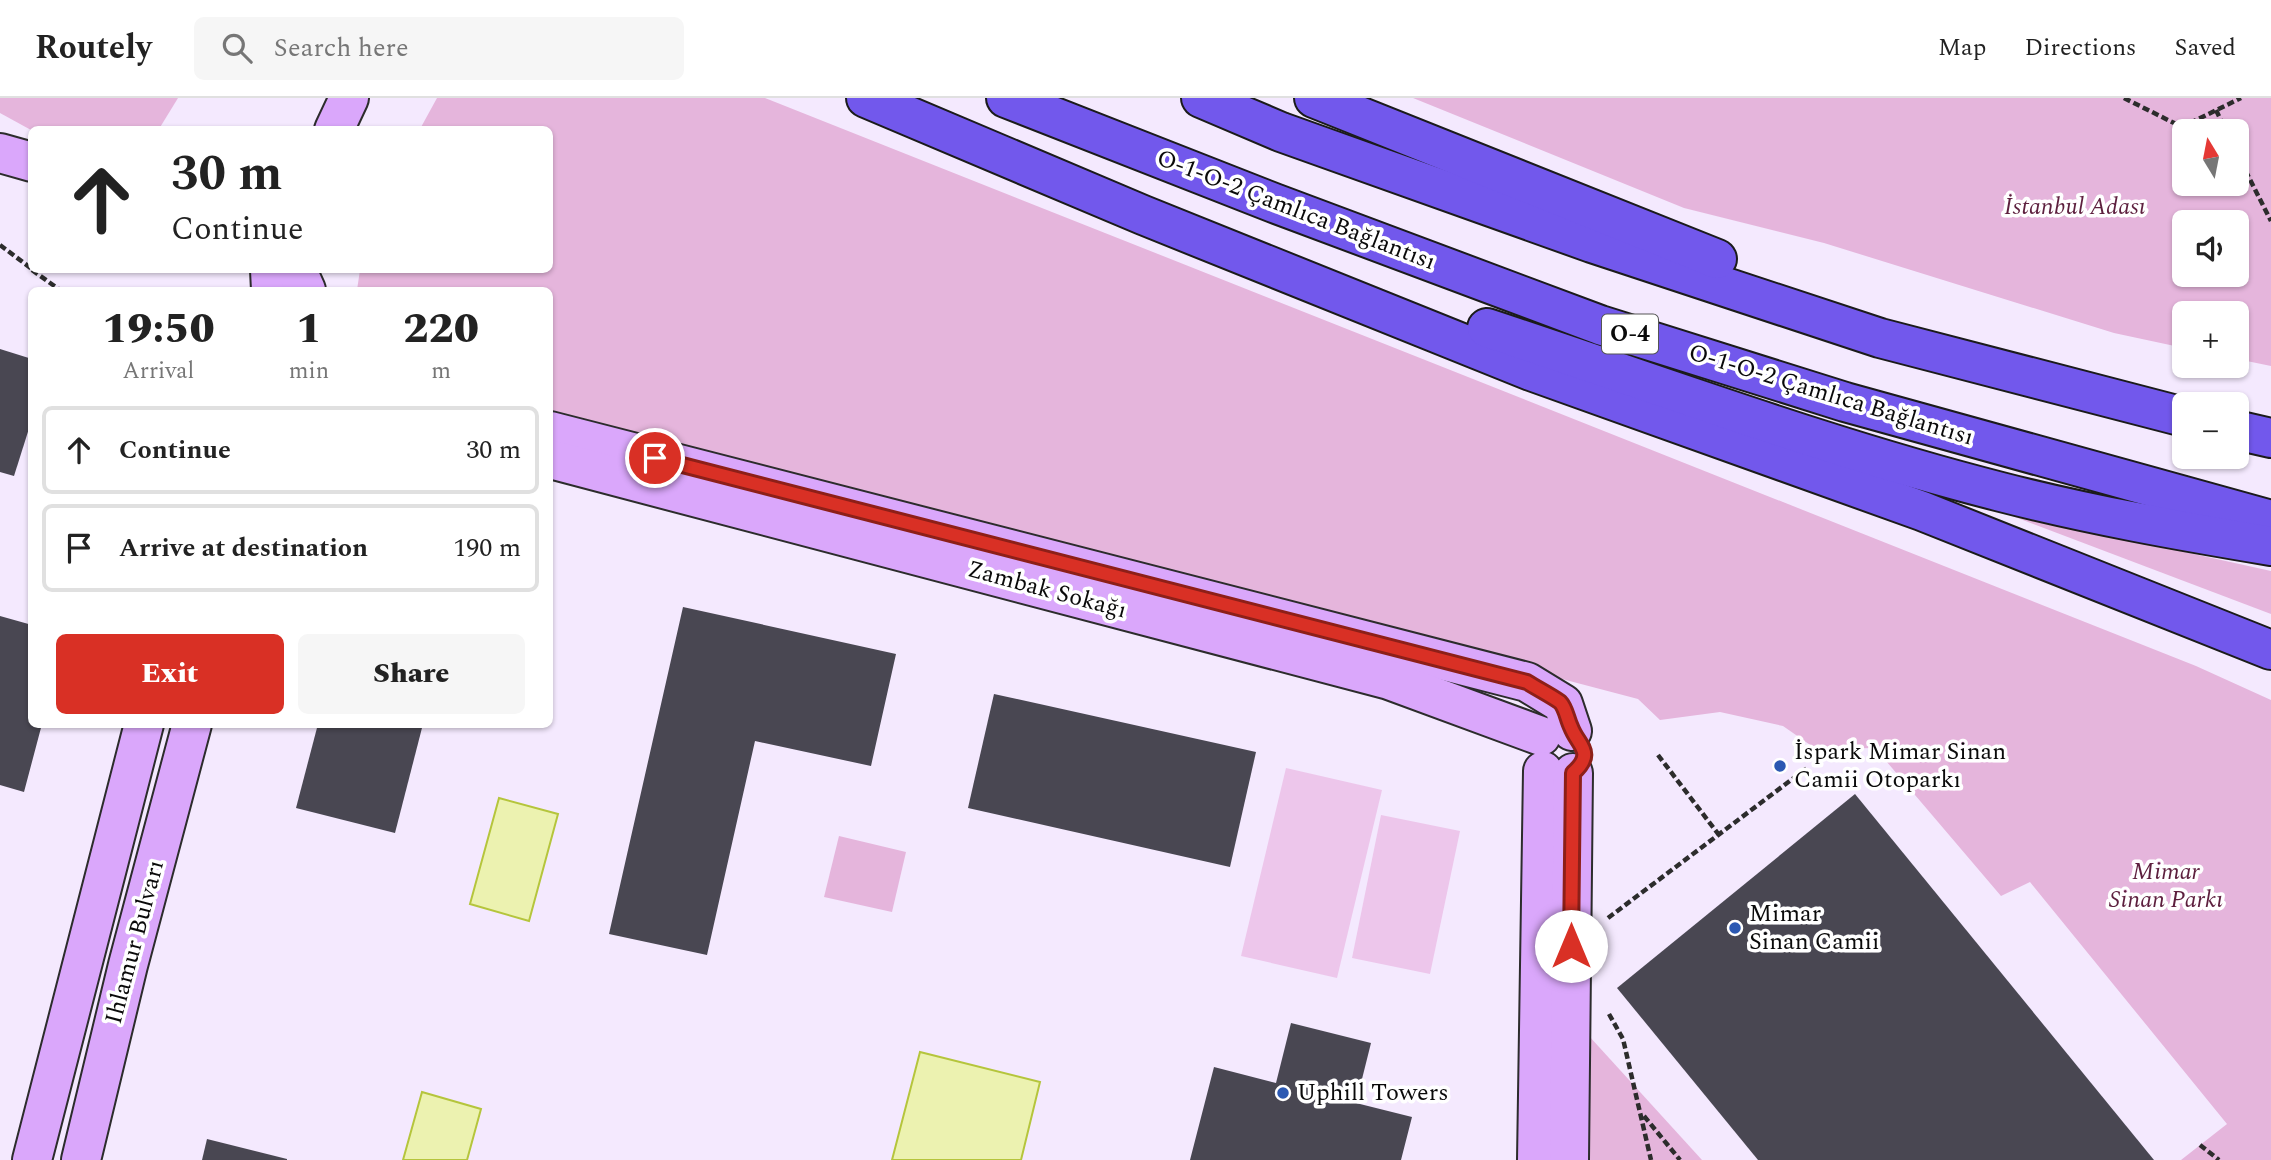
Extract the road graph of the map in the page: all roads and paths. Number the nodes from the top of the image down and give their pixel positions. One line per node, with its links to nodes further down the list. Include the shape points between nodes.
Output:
1 (349, 98): 10 (street)
2 (866, 98): 14 (highway)
3 (1006, 98): 26 (highway, O-1-O-2 Çamlıca Bağlantısı / O-4, via 1600,325 1845,402)
4 (1201, 98): 21 (highway, via 1281,132 1592,243 1880,338)
5 (1314, 98): 20 (highway, via 1723,261)
6 (2124, 98): 8 (path, via 2182,127)
7 (2241, 98): 8 (path)
8 (2216, 110): 9 (path)
9 (2220, 119)
10 (336, 126)
11 (0, 153): 12 (street)
12 (28, 161)
13 (2249, 178): 15 (path)
14 (1143, 215): 27 (highway, via 1976,485 2162,528); 28 (highway, via 1531,371 1922,511)
15 (2271, 221)
16 (0, 245): 17 (path)
17 (28, 266)
18 (37, 273): 19 (path)
19 (56, 287)
20 (2172, 412)
21 (2172, 413)
22 (553, 432): 31 (street, via 1527,682 1563,704)
23 (2249, 433): 24 (highway)
24 (2271, 438)
25 (553, 460): 31 (street, Zambak Sokağı, via 1390,680)
26 (2271, 520)
27 (2271, 546)
28 (2271, 650)
29 (143, 728): 39 (street, Ihlamur Bulvarı)
30 (191, 728): 40 (street, Ihlamur Bulvarı)
31 (1557, 753): 35 (street); 41 (street)
32 (1658, 755): 34 (path)
33 (1807, 768): 34 (path)
34 (1719, 835): 35 (path)
35 (1571, 946): 42 (street)
36 (1604, 1004): 37 (path, via 1623,1039)
37 (1641, 1113): 43 (path); 44 (path)
38 (2200, 1146): 45 (path)
39 (32, 1160)
40 (80, 1160)
41 (1537, 1160)
42 (1569, 1160)
43 (1651, 1160)
44 (1680, 1160)
45 (2219, 1160)

